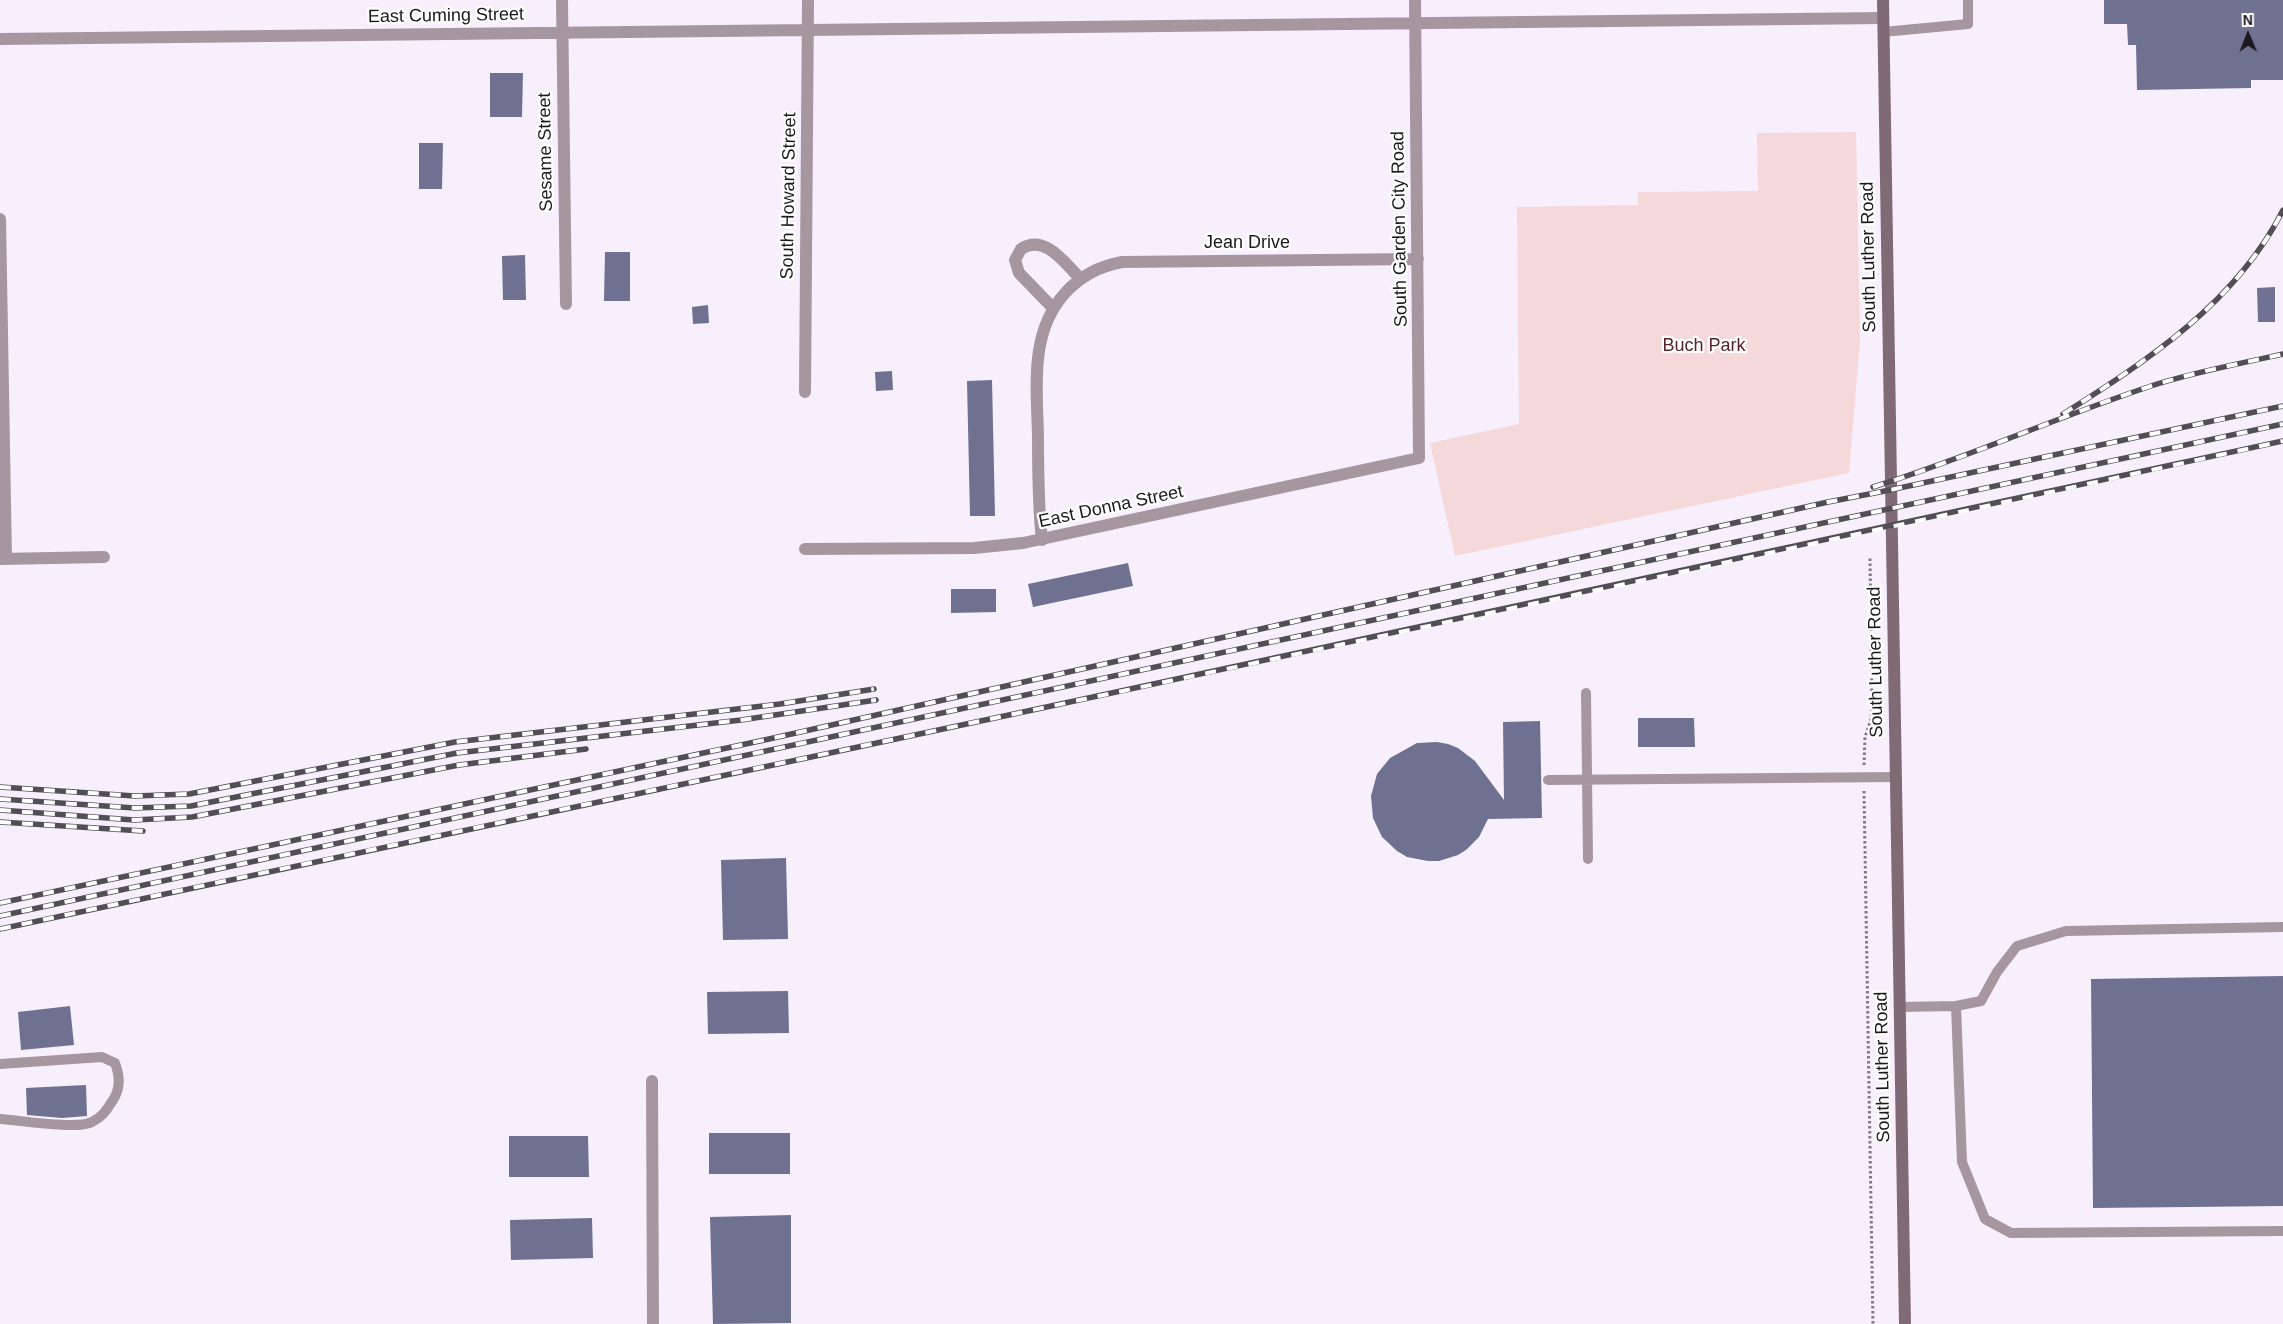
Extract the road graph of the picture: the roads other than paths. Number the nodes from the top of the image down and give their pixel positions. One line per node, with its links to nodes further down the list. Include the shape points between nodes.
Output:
1 (562, 0): 9 (street, Sesame Street)
2 (808, 0): 8 (street, South Howard Street)
3 (1415, 0): 7 (street, South Garden City Road)
4 (1883, 0): 6 (street, South Luther Road)
5 (1968, 0): 10 (lane, via 1968,24)
6 (1883, 18): 7 (street, East Cuming Street); 10 (street, South Luther Road)
7 (1415, 22): 8 (street, East Cuming Street); 13 (street, South Garden City Road)
8 (808, 29): 9 (street, East Cuming Street); 18 (street, South Howard Street)
9 (562, 32): 11 (street, East Cuming Street); 15 (street, Sesame Street)
10 (1883, 32): 25 (street, South Luther Road)
11 (0, 39)
12 (0, 219): 17 (street)
13 (1418, 259): 14 (street, Jean Drive, via 1122,262 1102,267); 19 (street, South Garden City Road)
14 (1081, 279): 16 (street, Jean Drive); 16 (street, via 1045,246 1031,244 1020,249 1015,260 1019,273)
15 (566, 304)
16 (1053, 308): 20 (street, Jean Drive, via 1042,331 1037,362)
17 (1, 378): 23 (street)
18 (805, 392)
19 (1419, 458): 20 (street, East Donna Street)
20 (1042, 540): 21 (street, East Donna Street, via 974,548)
21 (805, 549)
22 (104, 557): 23 (street)
23 (3, 559)
24 (1586, 693): 27 (lane)
25 (1896, 777): 27 (lane); 31 (street, South Luther Road)
26 (1548, 780): 27 (lane)
27 (1588, 780): 28 (lane)
28 (1588, 859)
29 (2283, 927): 30 (lane, via 2066,931 2017,946 1981,1001)
30 (1956, 1006): 31 (lane); 35 (lane, via 1962,1162 1985,1219 2012,1233)
31 (1900, 1007): 37 (street, South Luther Road)
32 (0, 1064): 34 (lane, via 102,1057 115,1063 119,1074 117,1094 104,1114 91,1123 33,1124)
33 (652, 1081): 36 (street)
34 (5, 1120)
35 (2283, 1231)
36 (654, 1324)
37 (1905, 1324)

